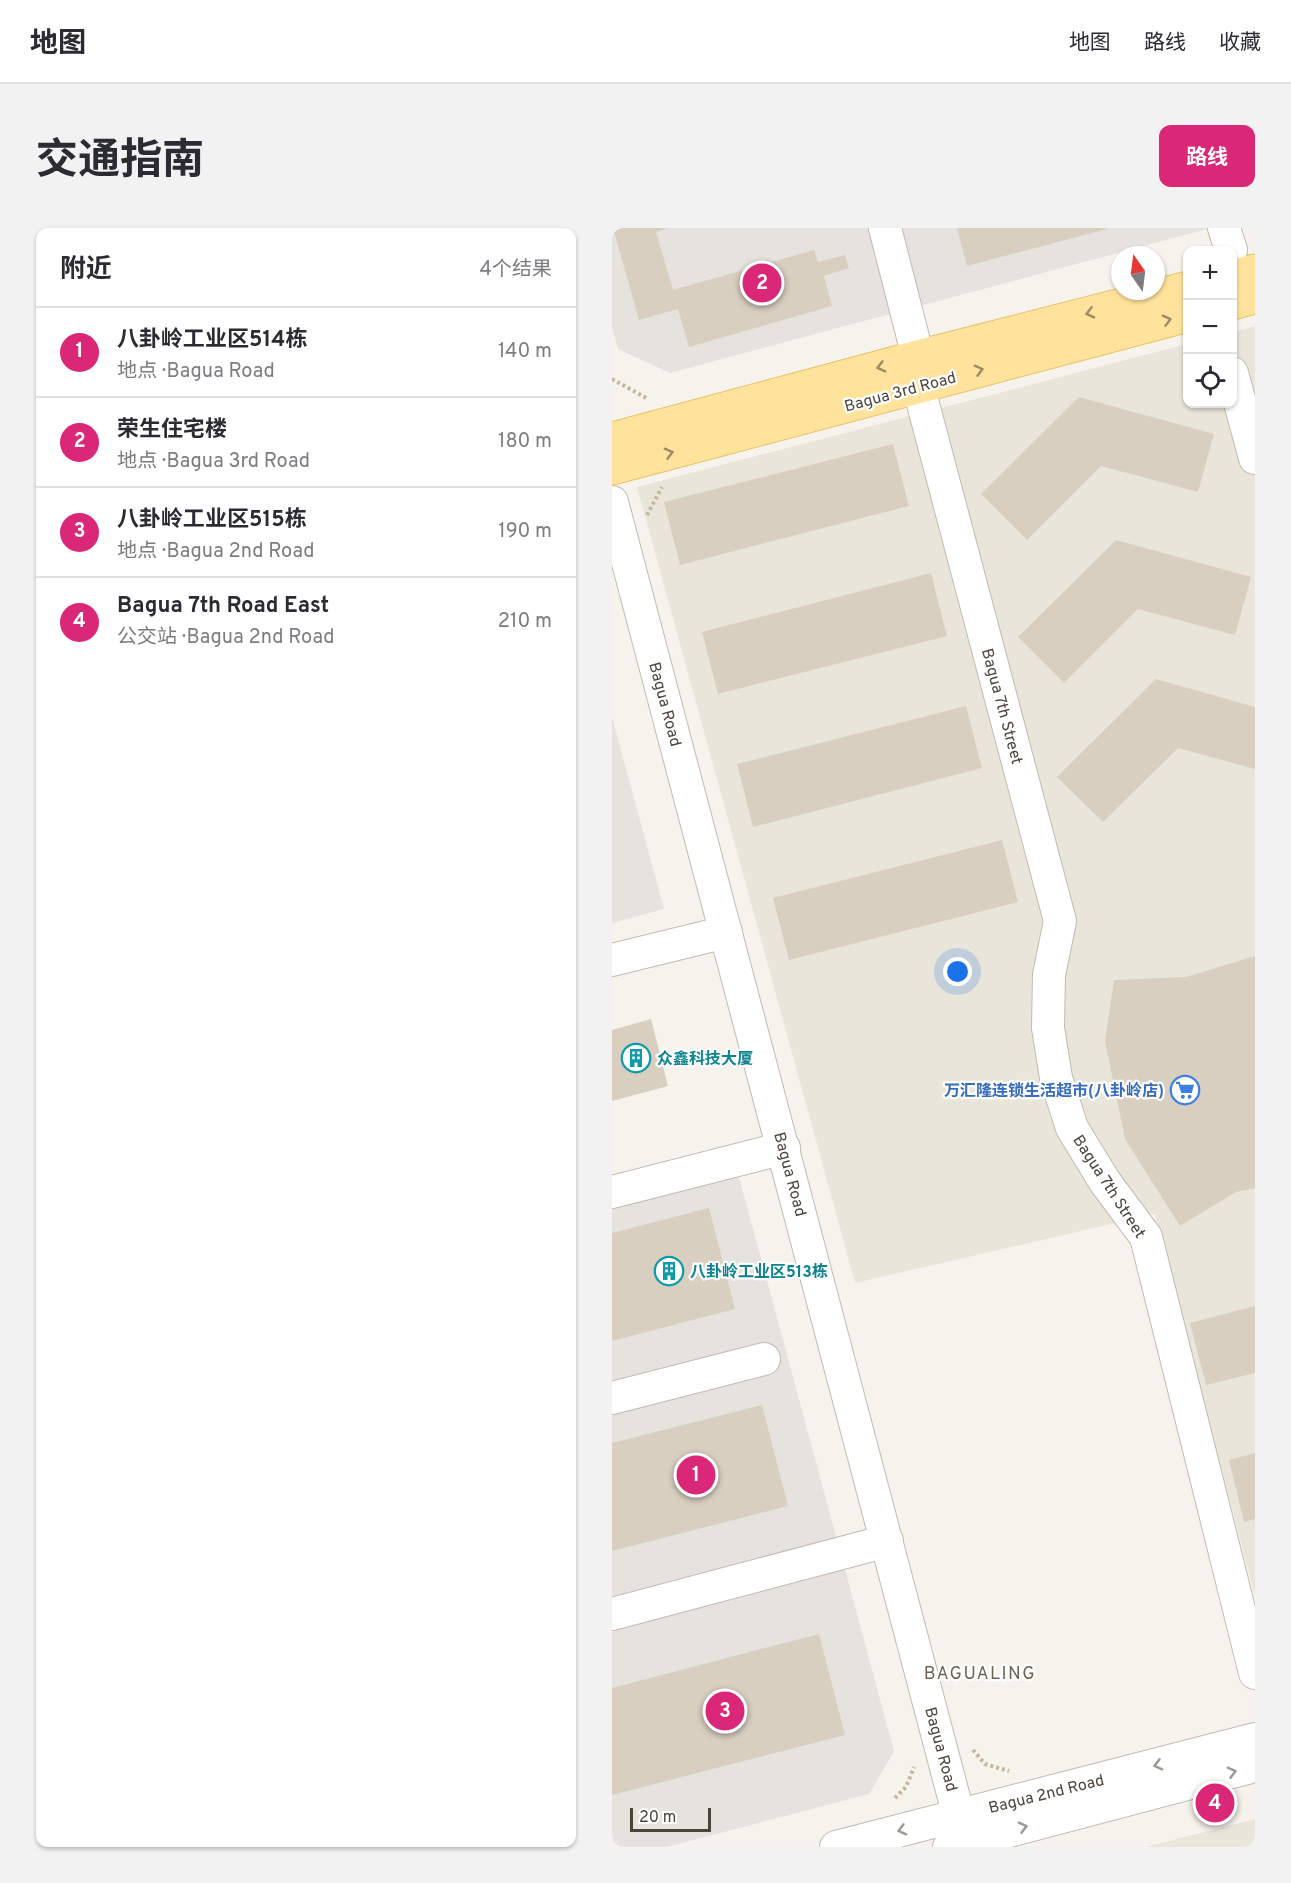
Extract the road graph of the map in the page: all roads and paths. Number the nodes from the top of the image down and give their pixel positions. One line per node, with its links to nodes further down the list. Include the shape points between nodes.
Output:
1 (885, 228): 6 (street, Bagua 7th Street)
2 (1224, 228): 3 (street)
3 (1239, 276)
4 (1183, 290): 6 (main road, Bagua 3rd Road, one-way to 6)
5 (1183, 316): 6 (main road, Bagua 3rd Road, one-way to 5)
6 (918, 371): 10 (main road, Bagua 3rd Road, one-way to 10); 12 (main road, Bagua 3rd Road, one-way to 6); 22 (street, Bagua 7th Street, via 1060,921 1049,975 1048,1028 1056,1078 1072,1128 1105,1182 1146,1237)
7 (612, 379): 9 (path)
8 (1237, 388): 11 (street)
9 (651, 400)
10 (612, 439)
11 (1255, 458)
12 (612, 468)
13 (612, 502): 14 (street, Bagua Road)
14 (726, 932): 15 (street); 16 (street, Bagua Road)
15 (612, 960)
16 (784, 1148): 17 (street); 20 (street, Bagua Road)
17 (612, 1192)
18 (764, 1359): 19 (street)
19 (612, 1398)
20 (887, 1541): 21 (street); 29 (street, Bagua Road)
21 (612, 1614)
22 (1255, 1673)
23 (1255, 1739): 29 (street, Bagua 2nd Road, one-way to 29, via 1019,1801)
24 (970, 1746): 27 (path, via 984,1764)
25 (915, 1758): 28 (path, via 906,1787)
26 (1255, 1766): 29 (street, Bagua 2nd Road, one-way to 26)
27 (1010, 1771)
28 (895, 1798)
29 (960, 1838): 30 (street, Bagua 2nd Road, one-way to 30)
30 (836, 1847)

